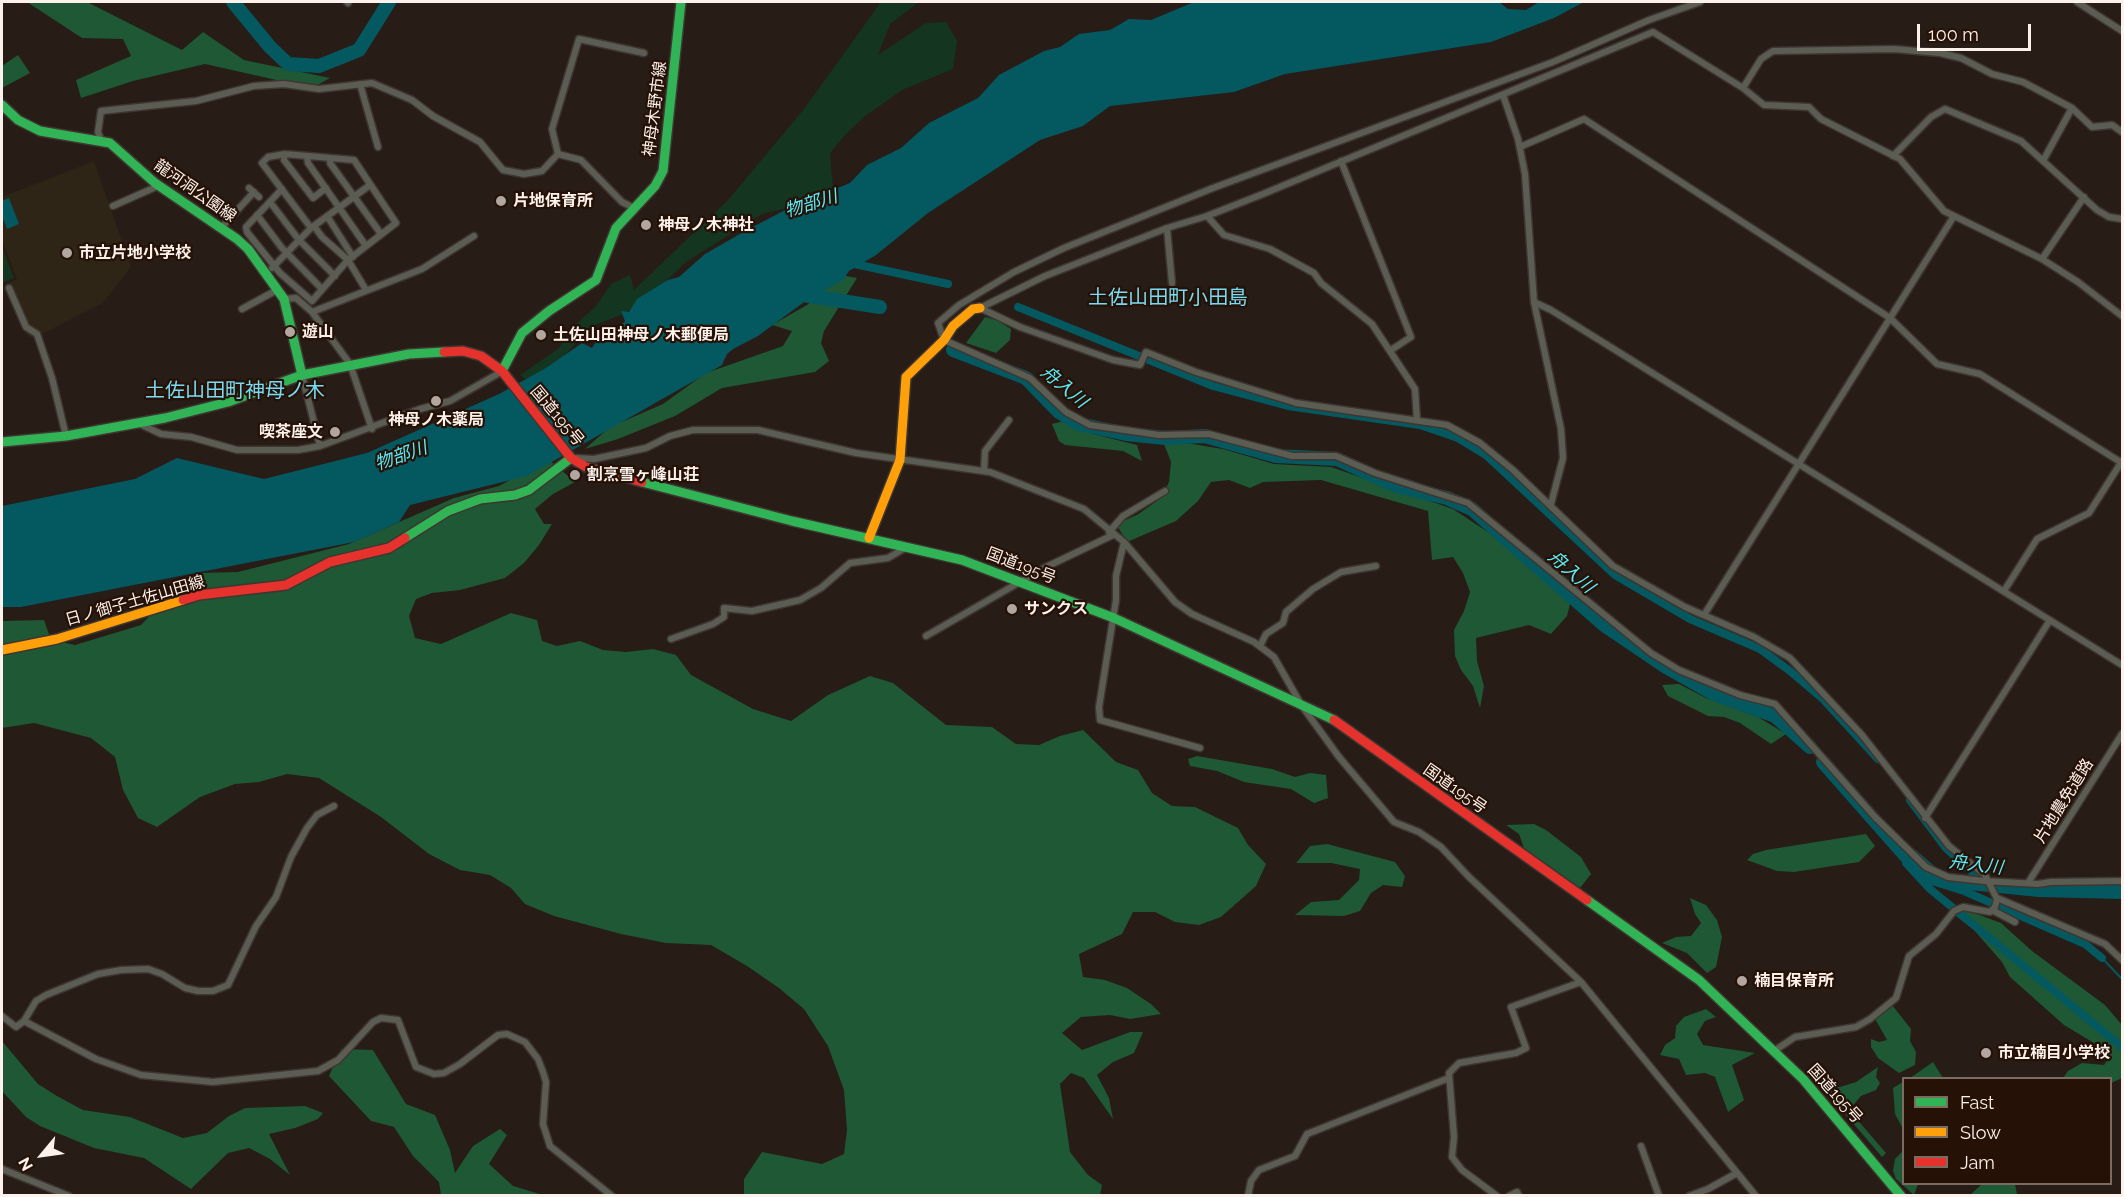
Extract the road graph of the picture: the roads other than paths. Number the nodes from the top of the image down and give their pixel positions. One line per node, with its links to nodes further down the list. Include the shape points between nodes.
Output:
1 (681, 2): 31 (main road, 神母木野市線, via 663,171)
2 (1700, 2): 62 (street, via 1554,62 1213,188 1064,248 959,305 938,323)
3 (2077, 2): 4 (street)
4 (2122, 31)
5 (644, 53): 16 (street, via 579,39 552,129)
6 (360, 84): 12 (street, via 319,88 254,86 196,101 101,111); 13 (street); 16 (street, via 372,83 412,100 480,142 503,170 524,174 542,171)
7 (1743, 88): 8 (street, via 1653,32); 10 (street, via 1761,59 1773,51 1894,49 1961,58 1992,74 2023,82); 17 (street, via 1764,105 1809,107 1821,119)
8 (1503, 95): 14 (street); 21 (street)
9 (2, 105): 12 (main road, 龍河洞公園線, via 18,120 40,131)
10 (2072, 108): 11 (street, via 2092,128 2112,125); 20 (street)
11 (2122, 132)
12 (101, 140): 23 (main road, 龍河洞公園線, via 120,150)
13 (378, 147)
14 (1520, 147): 56 (street, via 1529,205); 61 (street, via 1584,119)
15 (285, 154): 18 (street); 24 (street, via 284,160 313,198); 25 (street, via 268,157 262,163)
16 (558, 154): 31 (street, via 580,160 622,202)
17 (1893, 156): 20 (street, via 1931,117 1945,109 2009,134); 36 (street, via 1908,166 1932,200)
18 (307, 157): 19 (street); 24 (street)
19 (331, 158): 22 (street, via 354,160); 27 (street, via 330,163)
20 (2044, 159): 28 (street)
21 (1341, 161): 35 (street); 63 (street, via 1411,337)
22 (370, 185): 27 (street); 41 (street, via 396,223)
23 (158, 186): 30 (street); 39 (main road, 龍河洞公園線)
24 (326, 188): 32 (street)
25 (282, 189): 29 (street); 38 (street)
26 (254, 192): 39 (street)
27 (354, 197): 32 (street); 41 (street)
28 (2084, 197): 37 (street, via 2103,213); 47 (street)
29 (270, 202): 33 (street); 43 (street)
30 (113, 206)
31 (636, 206): 66 (main road, 神母木野市線, via 611,237 596,280 522,333)
32 (340, 207): 34 (street); 44 (street)
33 (257, 215): 45 (street); 48 (street, via 246,227 247,232)
34 (327, 216): 38 (street); 46 (street)
35 (1207, 216): 40 (street); 63 (street, via 1224,235 1270,249 1314,273 1372,324)
36 (1954, 216): 47 (street); 61 (street)
37 (2122, 219)
38 (312, 227): 43 (street); 46 (street)
39 (221, 228): 48 (main road, 龍河洞公園線)
40 (1167, 228): 50 (street); 57 (street, via 1045,276)
41 (381, 234): 44 (street)
42 (474, 236): 54 (street, via 422,269)
43 (299, 240): 45 (street); 49 (street)
44 (366, 246): 46 (street)
45 (287, 253): 48 (street); 52 (street)
46 (350, 258): 49 (street); 54 (street)
47 (2042, 259): 60 (street)
48 (270, 270): 52 (street, via 312,301); 53 (main road, 龍河洞公園線)
49 (336, 276): 52 (street)
50 (1172, 283)
51 (9, 288): 71 (street, via 26,327 37,334)
52 (322, 289)
53 (277, 290): 55 (main road, 龍河洞公園線); 58 (street)
54 (366, 290): 59 (street)
55 (284, 299): 59 (street, via 296,298); 65 (main road, 龍河洞公園線)
56 (1534, 302): 77 (street); 80 (street, via 1562,429 1563,458)
57 (980, 308): 62 (main road, via 973,309 953,326); 68 (street, via 1113,360 1140,365 1146,352 1196,372 1296,402)
58 (242, 309)
59 (312, 312): 64 (street)
60 (2122, 316)
61 (1890, 318): 76 (street, via 1937,364 1980,375); 77 (street)
62 (944, 340): 75 (main road, via 906,377); 103 (street, via 1030,378 1066,412 1090,425 1159,435 1209,434 1292,456 1336,456 1468,503 1651,653 1679,670 1740,695 1775,704 1875,817 1926,867 1948,877)
63 (1391, 350): 68 (street, via 1415,389)
64 (350, 364): 65 (main road, 国道195号); 66 (main road, 国道195号, via 409,354 463,351 482,356); 70 (street)
65 (302, 375): 69 (main road, 国道195号, via 228,402); 73 (street)
66 (505, 375): 70 (street, via 450,401); 74 (main road, 国道195号)
67 (1009, 420): 78 (street, via 985,451)
68 (1417, 420): 80 (street, via 1447,425 1480,443)
69 (138, 423): 71 (main road, 国道195号); 73 (street, via 161,434 191,437 237,450)
70 (372, 429): 73 (street)
71 (66, 436): 72 (main road, 国道195号)
72 (2, 442)
73 (320, 446)
74 (568, 454): 75 (street, via 594,459 646,448 670,435 693,430 758,430); 82 (main road, 国道195号, via 586,467 607,473); 94 (main road, 日ノ御子土佐山田線, via 529,490 459,507 389,548 330,562 286,585 199,595 57,639)
75 (900, 460): 78 (street); 82 (main road)
76 (2122, 462): 87 (street, via 2089,513 2037,539)
77 (1799, 464): 87 (street); 88 (street)
78 (984, 471): 81 (street, via 1084,509)
79 (1165, 491): 81 (street, via 1123,516)
80 (1551, 504): 88 (street, via 1613,566)
81 (1111, 533): 83 (street); 86 (street)
82 (869, 538): 84 (main road, 国道195号)
83 (1124, 542): 89 (street, via 1116,576); 93 (street, via 1175,602)
84 (908, 547): 86 (main road, 国道195号, via 962,560); 92 (street, via 888,558 850,563 800,600 752,611 724,608 724,617 713,624)
85 (1376, 566): 93 (street, via 1341,572 1313,589 1286,612 1283,623 1266,634)
86 (1020, 582): 89 (main road, 国道195号); 91 (street)
87 (2004, 591): 90 (street)
88 (1704, 615): 100 (street, via 1790,658 1862,735)
89 (1114, 618): 96 (main road, 国道195号); 98 (street, via 1100,720)
90 (2050, 620): 95 (street); 100 (street)
91 (926, 636)
92 (671, 639)
93 (1260, 646): 96 (street, via 1274,657)
94 (2, 650)
95 (2122, 665)
96 (1302, 706): 108 (street, via 1394,822 1442,847); 111 (main road, 国道195号, via 1334,720 1699,980)
97 (2122, 734): 102 (street, 片地農免道路)
98 (1200, 748)
99 (334, 806): 110 (street, via 317,815 307,828 276,897 256,926 228,985 198,991 148,969 121,970 46,995 36,1001)
100 (1925, 818): 103 (street, via 1948,846)
101 (2122, 882): 102 (street)
102 (2028, 883): 103 (street)
103 (1990, 884): 104 (street)
104 (1997, 899): 105 (street); 107 (street, via 2105,944)
105 (1994, 909): 106 (street); 111 (street, via 1957,910 1909,956 1896,998 1870,1019 1856,1027 1795,1037)
106 (2015, 921)
107 (2122, 960)
108 (1581, 982): 112 (street, via 1511,1007 1526,1048 1459,1063); 115 (street)
109 (2, 1016): 110 (street, via 16,1027)
110 (24, 1021): 117 (street, via 96,1059 141,1075 213,1082 318,1071 338,1060 381,1018 398,1020 416,1067 434,1074 444,1073 498,1035 507,1034 525,1042 543,1072 543,1124 550,1146)
111 (1774, 1052): 125 (main road, 国道195号, via 1810,1088)
112 (1449, 1078): 118 (street, via 1307,1134 1295,1156 1259,1170 1251,1181); 119 (street, via 1452,1156 1462,1170)
113 (1641, 1146): 122 (street)
114 (2, 1169): 116 (street)
115 (1737, 1173): 123 (street); 124 (street)
116 (69, 1196)
117 (612, 1196)
118 (1248, 1196)
119 (1497, 1196)
120 (1509, 1196): 121 (street, via 1517,1192)
121 (1519, 1196)
122 (1659, 1196)
123 (1689, 1196)
124 (1756, 1196)
125 (1901, 1196)

